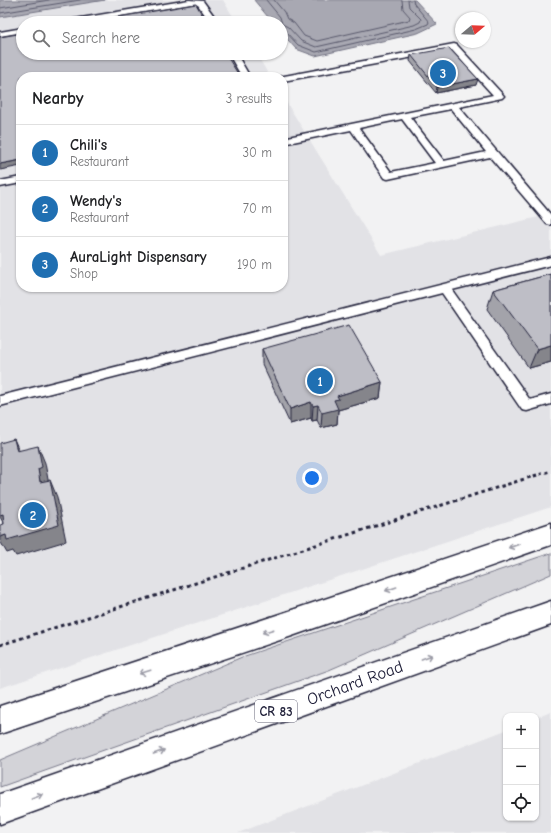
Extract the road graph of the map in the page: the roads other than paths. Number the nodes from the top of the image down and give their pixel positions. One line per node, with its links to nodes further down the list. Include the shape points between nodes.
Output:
1 (106, 16): 2 (lane, via 191,2 200,3)
2 (210, 16)
3 (16, 31): 4 (lane)
4 (0, 34)
5 (236, 60): 6 (lane)
6 (243, 72)
7 (288, 77): 8 (lane, via 454,47 499,96)
8 (453, 106): 9 (lane); 12 (lane)
9 (404, 116): 10 (lane); 13 (lane)
10 (353, 126): 11 (lane); 13 (lane, via 388,176)
11 (288, 140)
12 (493, 153): 13 (lane); 16 (lane)
13 (440, 164)
14 (16, 181): 15 (lane)
15 (0, 184)
16 (551, 222)
17 (551, 261): 18 (lane)
18 (445, 288): 19 (lane, via 527,406); 20 (lane)
19 (551, 399)
20 (0, 401)
21 (551, 534): 23 (main road, one-way to 23)
22 (551, 613): 24 (main road, Orchard Road / CR 83, one-way to 22)
23 (0, 720)
24 (0, 809)

